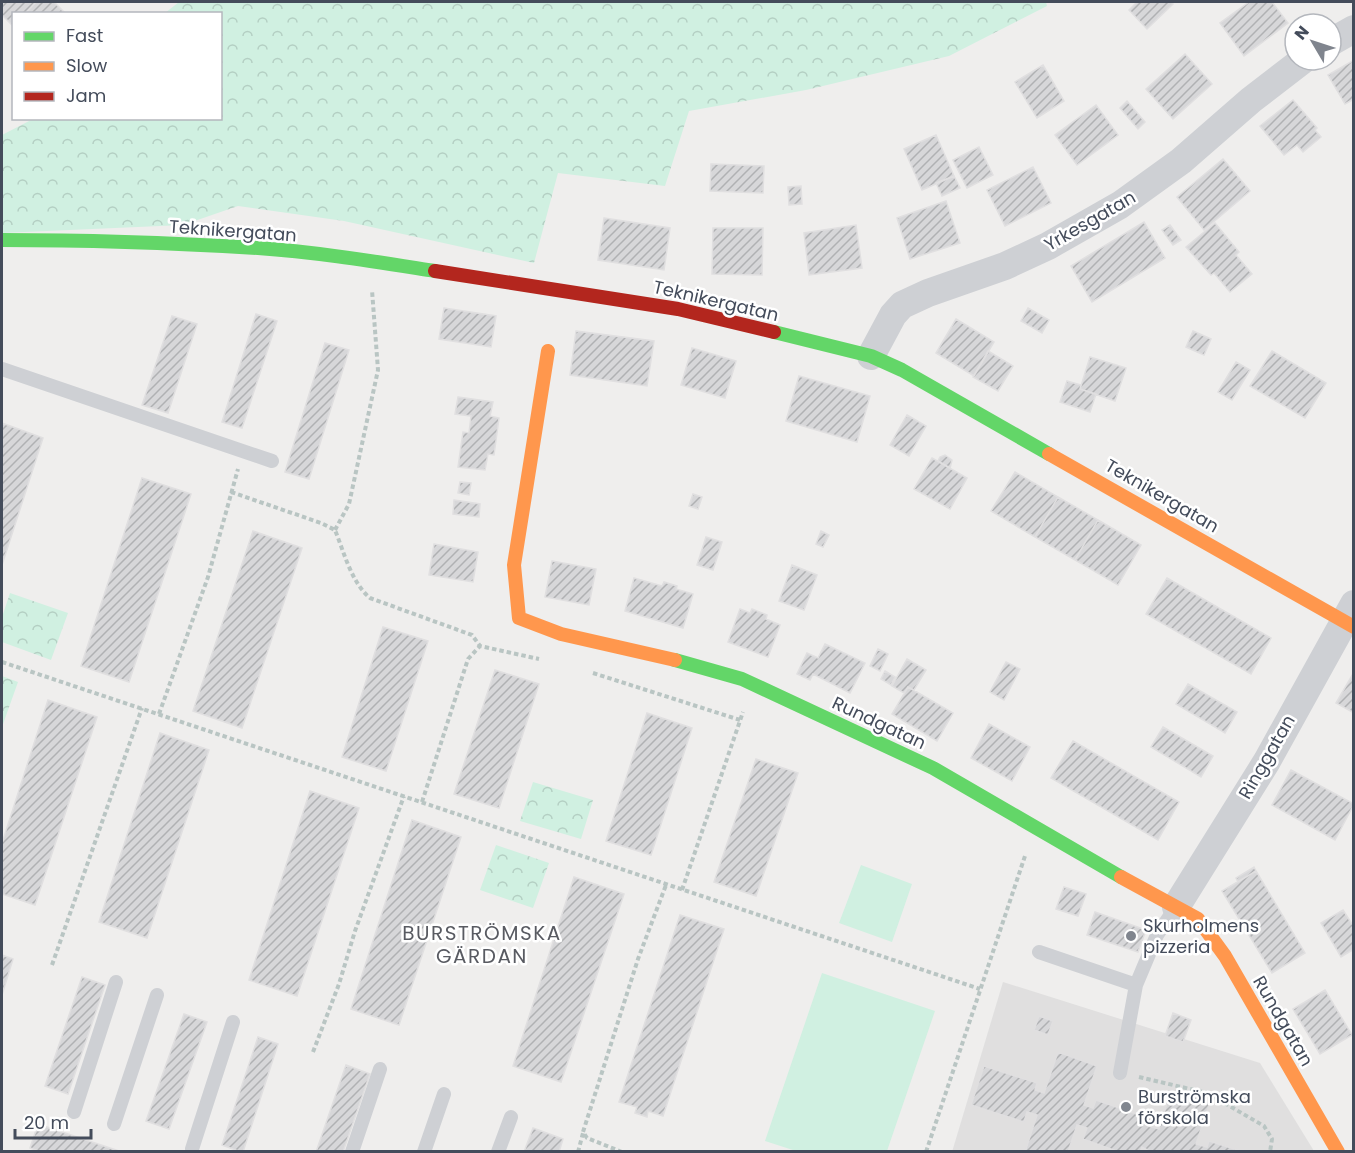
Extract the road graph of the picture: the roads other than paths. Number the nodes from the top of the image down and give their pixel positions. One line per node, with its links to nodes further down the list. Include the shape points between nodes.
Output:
1 (1287, 72): 4 (street, Yrkesgatan, via 1181,161 1112,210 1005,266 902,305)
2 (2, 240): 4 (street, Teknikergatan, via 260,248 373,261 678,309)
3 (548, 351): 8 (street, Rundgatan, via 514,565 519,618 561,634 742,679 933,768)
4 (872, 356): 7 (street, Teknikergatan)
5 (2, 369): 6 (lane)
6 (272, 461)
7 (1350, 617): 8 (street, Ringgatan)
8 (1176, 907): 11 (lane, via 1157,935); 24 (street, Rundgatan, via 1198,919 1225,957)
9 (1039, 952): 11 (lane)
10 (116, 982): 17 (lane)
11 (1136, 986): 15 (lane)
12 (157, 995): 19 (lane)
13 (233, 1022): 20 (lane)
14 (380, 1069): 21 (lane)
15 (1120, 1073)
16 (444, 1094): 22 (lane)
17 (74, 1112)
18 (511, 1117): 23 (lane)
19 (114, 1125)
20 (192, 1149)
21 (352, 1152)
22 (424, 1152)
23 (498, 1152)
24 (1338, 1152)

